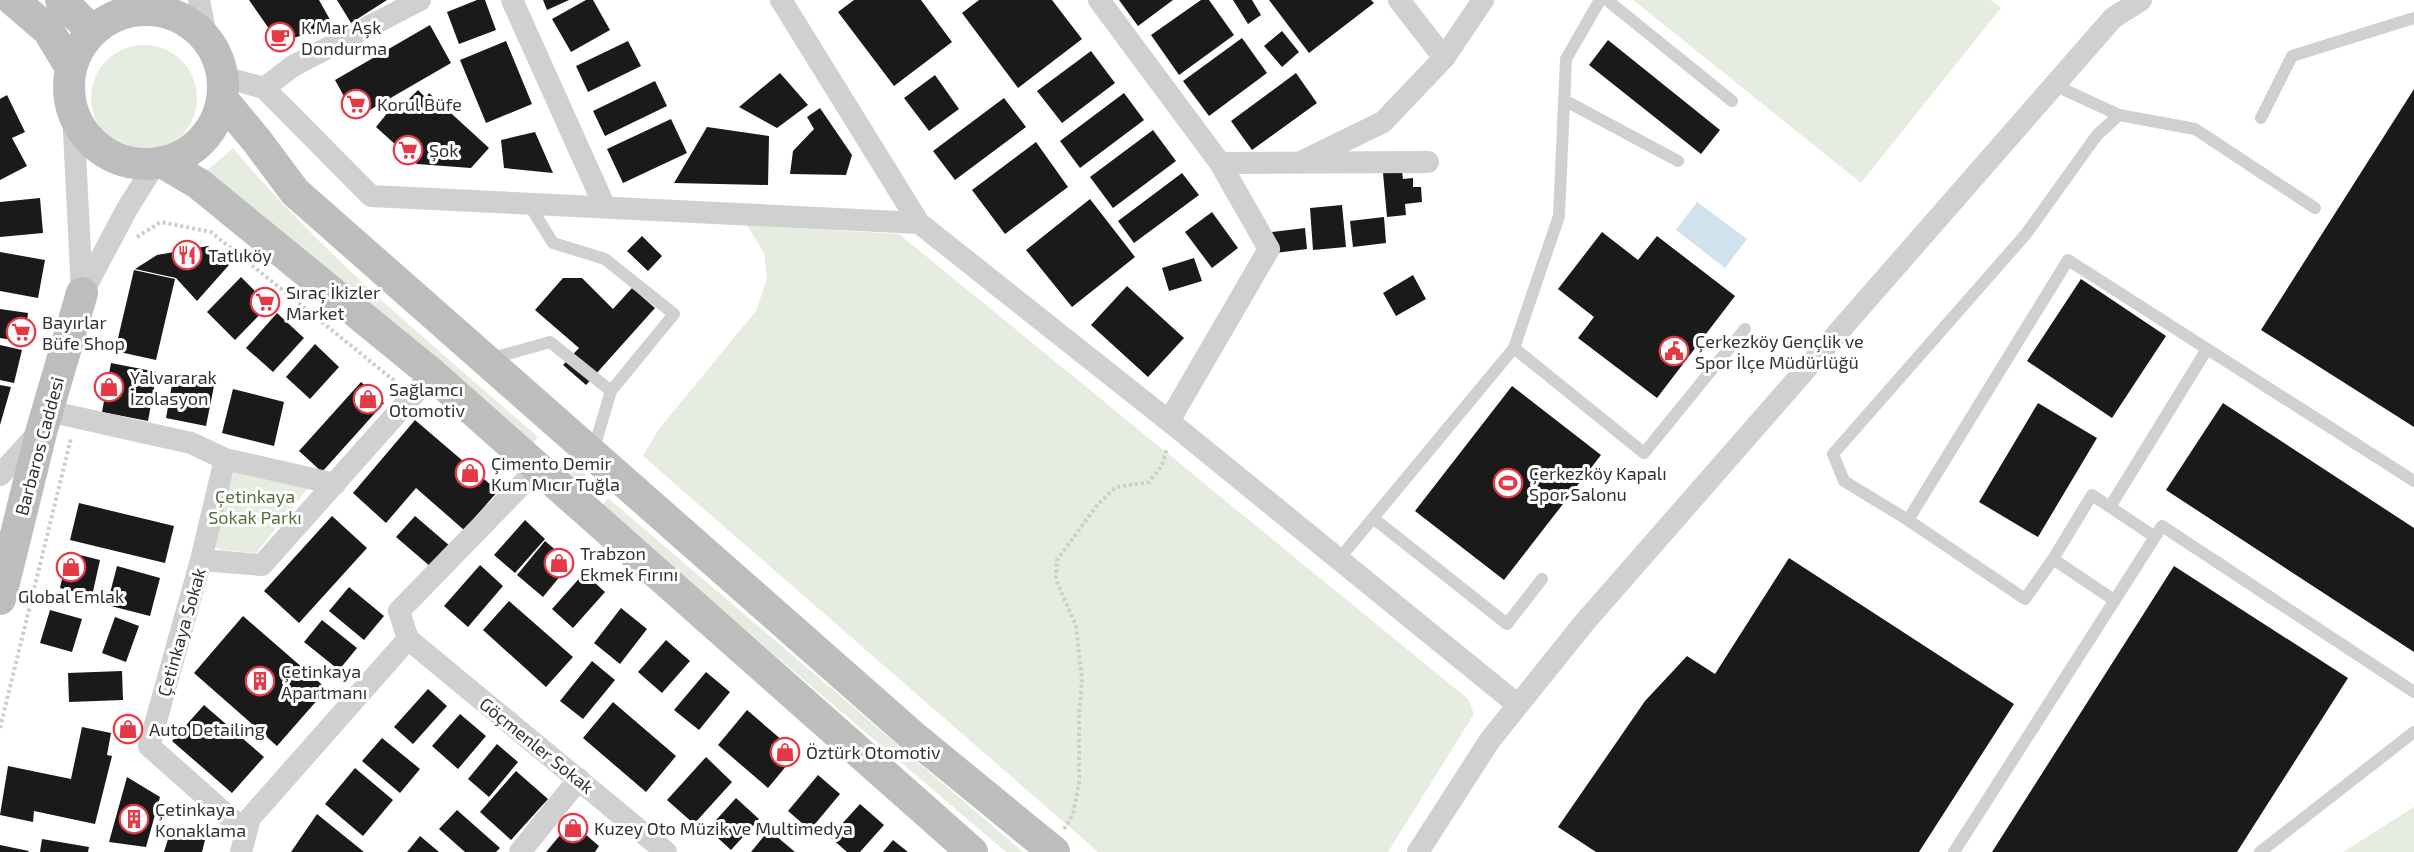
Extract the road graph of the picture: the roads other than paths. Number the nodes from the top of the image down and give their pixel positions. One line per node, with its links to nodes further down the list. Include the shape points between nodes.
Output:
1 (13, 0): 18 (main road, via 48,30)
2 (61, 0): 15 (main road)
3 (199, 0): 16 (street)
4 (420, 0): 20 (street, via 293,66)
5 (512, 0): 33 (street)
6 (781, 0): 35 (street)
7 (1099, 0): 30 (street)
8 (1399, 0): 17 (street)
9 (1483, 0): 17 (street)
10 (1600, 0): 22 (lane, via 1566,59)
11 (1607, 0): 23 (lane)
12 (2141, 0): 19 (street, via 2113,18)
13 (142, 4): 15 (main road); 16 (main road, via 188,21)
14 (2414, 18): 26 (lane, via 2292,56)
15 (92, 31): 18 (main road)
16 (206, 36): 21 (main road, via 218,55)
17 (1444, 58): 31 (street, via 1383,122)
18 (71, 68): 24 (main road)
19 (2054, 85): 25 (lane); 66 (street, via 1584,623)
20 (264, 88): 21 (street); 32 (street, via 371,196)
21 (223, 89): 29 (main road, via 216,122 200,143 179,158); 40 (main road, via 296,192)
22 (1564, 100): 27 (lane); 38 (lane, via 1559,216)
23 (1732, 101)
24 (73, 113): 29 (main road, via 86,135 105,153 129,163); 36 (street)
25 (2118, 116): 34 (lane, via 2194,129); 55 (lane, via 2097,135 2026,234 1833,454 1844,481)
26 (2261, 118)
27 (1678, 161)
28 (1428, 162): 31 (street)
29 (158, 163): 36 (street, via 127,209); 41 (main road, via 204,187)
30 (1220, 163): 31 (street); 44 (street, via 1269,249)
31 (1299, 163)
32 (528, 203): 33 (street); 42 (lane, via 553,243 605,259 674,314)
33 (605, 207): 35 (street)
34 (2315, 208)
35 (919, 222): 44 (street)
36 (82, 293): 43 (main road, Barbaros Caddesi)
37 (1745, 329): 38 (lane, via 1644,453)
38 (1514, 348): 54 (lane)
39 (2207, 349): 50 (lane); 53 (lane); 55 (lane, via 2068,260)
40 (484, 360): 42 (lane, via 550,342); 45 (main road)
41 (423, 385): 48 (main road); 51 (street, Çetinkaya Sokak)
42 (611, 392): 47 (lane)
43 (55, 419): 46 (street, via 191,443); 49 (street); 60 (main road, Barbaros Caddesi)
44 (1172, 423): 57 (street)
45 (568, 432): 47 (main road); 48 (main road)
46 (225, 459): 51 (street); 59 (street)
47 (603, 462): 52 (main road); 70 (main road, via 916,740)
48 (538, 468): 52 (main road); 64 (street, via 399,611)
49 (0, 475)
50 (2414, 481)
51 (335, 484): 59 (street, Çetinkaya Sokak, via 262,565)
52 (584, 507): 73 (main road)
53 (2110, 507): 56 (lane); 58 (lane, via 2092,495)
54 (1372, 518): 57 (lane); 61 (lane, via 1507,624)
55 (1908, 520): 58 (lane, via 2025,599)
56 (2155, 537): 63 (lane); 65 (lane, via 2162,526)
57 (1339, 559): 66 (street)
58 (2053, 559): 63 (lane)
59 (201, 560): 69 (street, Çetinkaya Sokak, via 149,746)
60 (3, 562): 62 (main road, Barbaros Caddesi)
61 (1542, 579)
62 (0, 599)
63 (2115, 600): 75 (lane)
64 (408, 639): 68 (street, Göçmenler Sokak); 69 (street, via 250,818)
65 (2414, 692)
66 (1518, 705): 74 (street, via 1490,740)
67 (2414, 732): 76 (lane)
68 (579, 779): 71 (street); 72 (street, Göçmenler Sokak)
69 (244, 842)
70 (1058, 842)
71 (520, 852)
72 (666, 852)
73 (972, 852)
74 (1418, 852)
75 (1954, 852)
76 (2260, 852)

